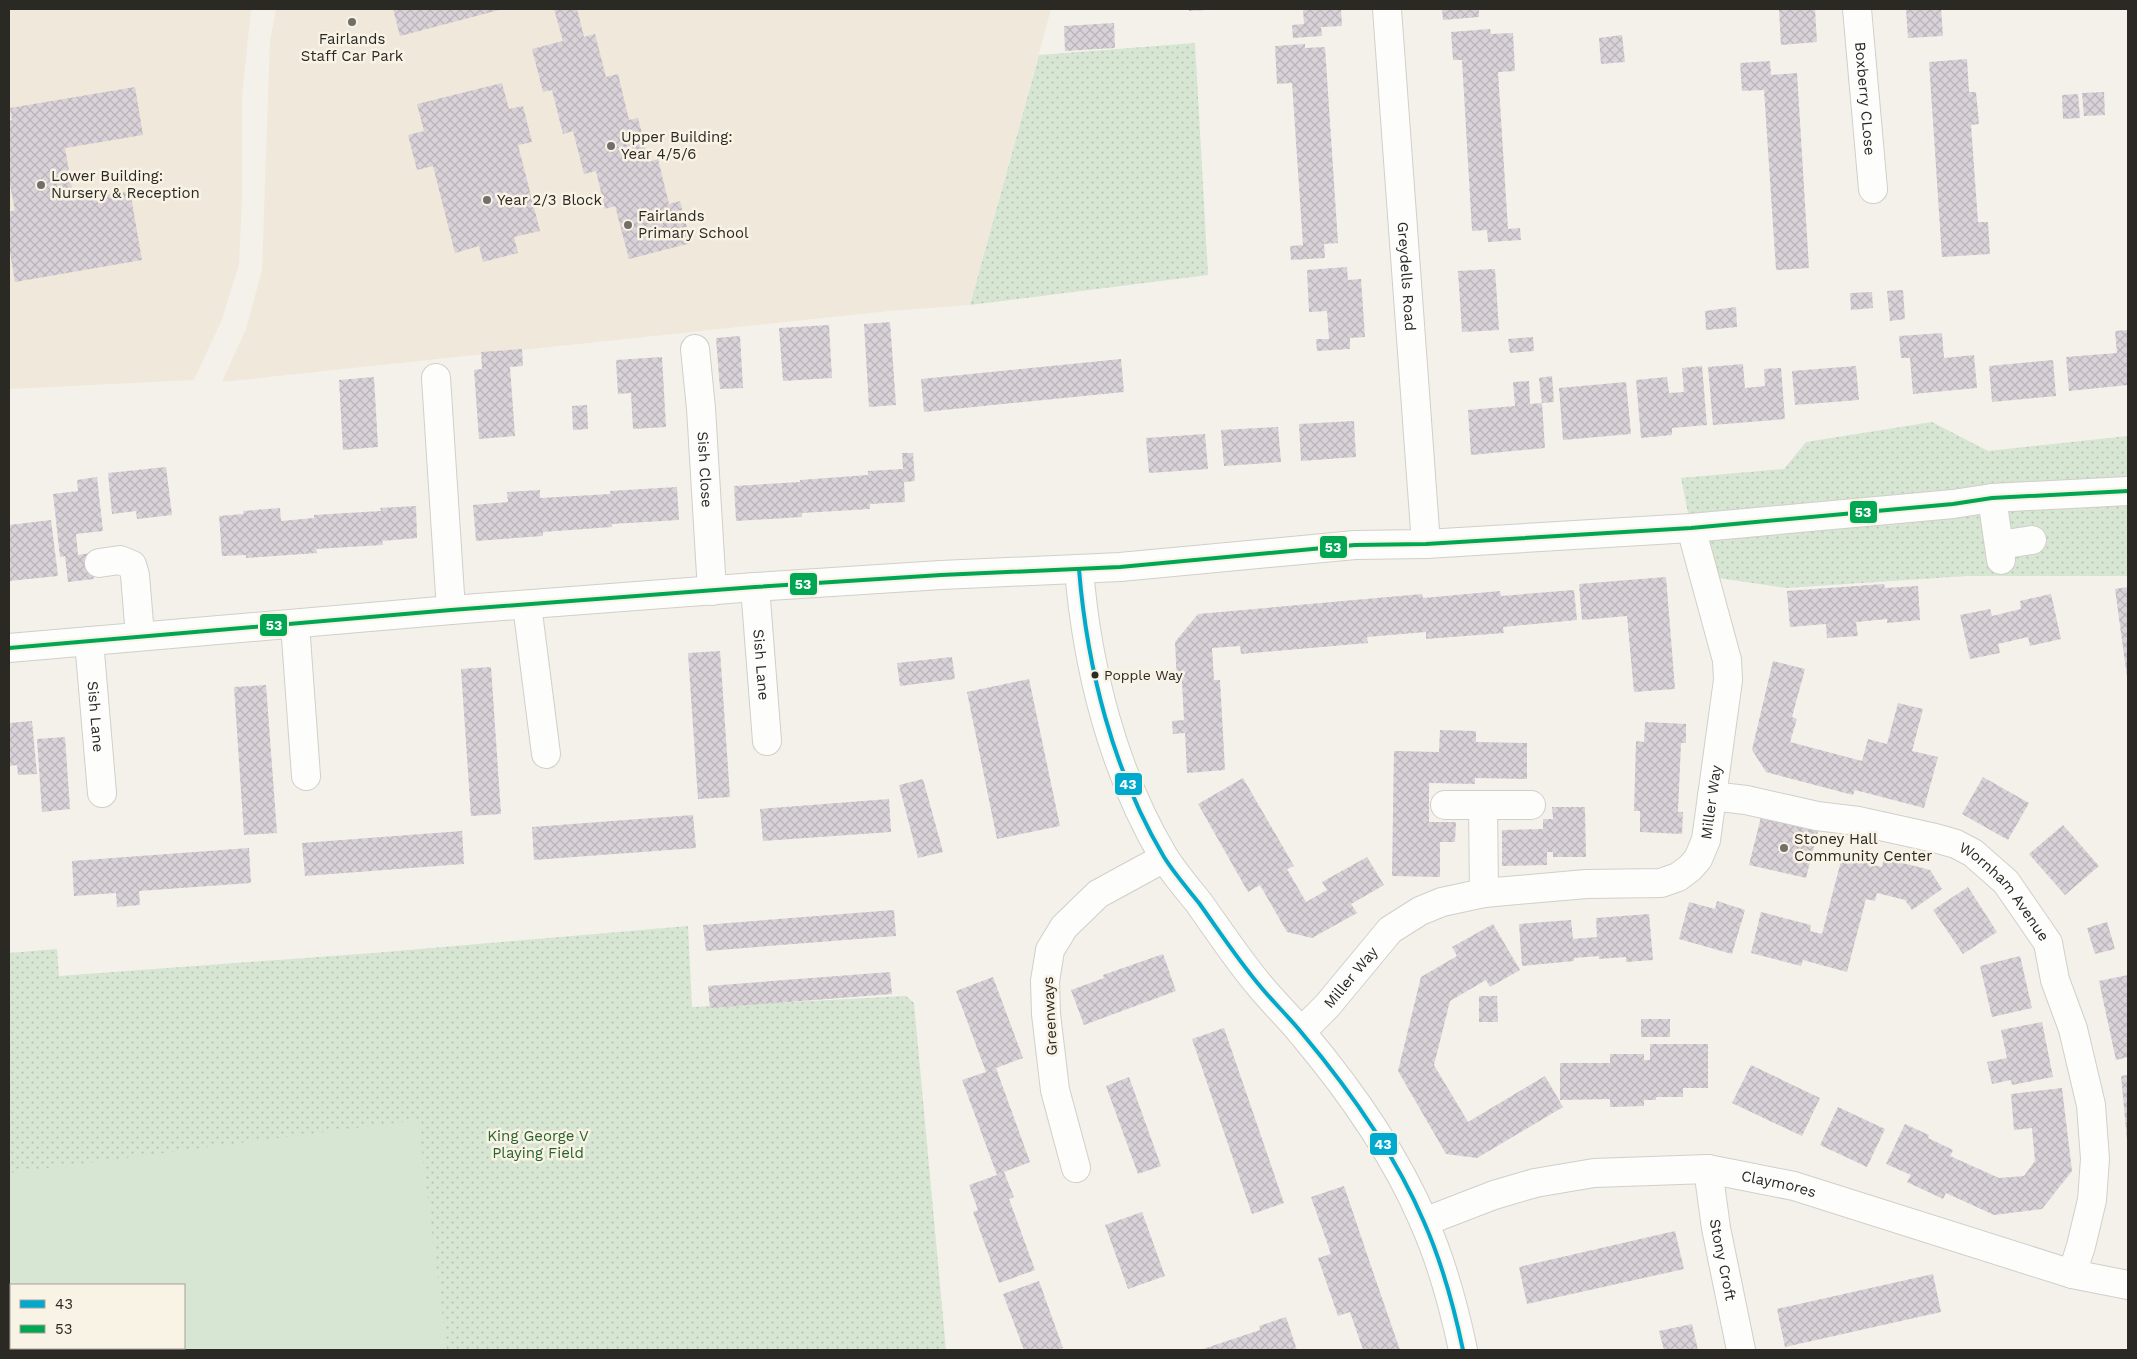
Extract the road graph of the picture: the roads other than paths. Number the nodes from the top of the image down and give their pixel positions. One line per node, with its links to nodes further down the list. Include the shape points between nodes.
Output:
1 (1386, 9): 10 (street, Greydells Road)
2 (1857, 9): 3 (street, Boxberry CLose)
3 (1874, 189)
4 (695, 349): 14 (street, Sish Close)
5 (436, 378): 16 (street)
6 (2128, 491): 7 (street)
7 (1992, 498): 8 (street); 9 (street, via 2001,553)
8 (1691, 528): 10 (street); 25 (street, Miller Way, via 1727,660 1728,680)
9 (2032, 540)
10 (1426, 544): 12 (street, via 1355,546)
11 (99, 562): 18 (street, via 120,560 132,565)
12 (1079, 569): 13 (street); 29 (street, via 1087,642 1108,729 1135,800)
13 (755, 586): 14 (street); 21 (street, Sish Lane)
14 (712, 591): 15 (street)
15 (527, 605): 16 (street); 22 (street)
16 (451, 610): 17 (street)
17 (295, 624): 18 (street); 23 (street)
18 (140, 636): 19 (street)
19 (89, 641): 20 (street); 24 (street, Sish Lane)
20 (9, 648)
21 (767, 741)
22 (546, 754)
23 (306, 776)
24 (102, 793)
25 (1712, 796): 30 (street, Miller Way, via 1706,840 1698,859 1678,877 1661,883 1586,884); 35 (street, Wornham Avenue, via 1936,838 1973,853 2006,882 2048,943 2055,980 2073,1029 2091,1105 2095,1159 2092,1200)
26 (1445, 805): 27 (street)
27 (1483, 806): 28 (street); 30 (street)
28 (1531, 806)
29 (1164, 858): 31 (street, via 1259,985); 32 (street, Greenways, via 1098,894 1064,927 1050,950 1045,981 1055,1090)
30 (1484, 893): 31 (street, Miller Way, via 1442,902 1420,911 1390,930)
31 (1302, 1032): 34 (street, via 1390,1155)
32 (1076, 1168)
33 (1708, 1169): 34 (street, Claymores, via 1594,1173 1535,1183); 35 (street, Claymores, via 1794,1186); 38 (street, Stony Croft, via 1716,1228)
34 (1424, 1222): 37 (street, via 1454,1307)
35 (2072, 1274): 36 (street, Claymores)
36 (2128, 1285)
37 (1462, 1350)
38 (1741, 1350)

